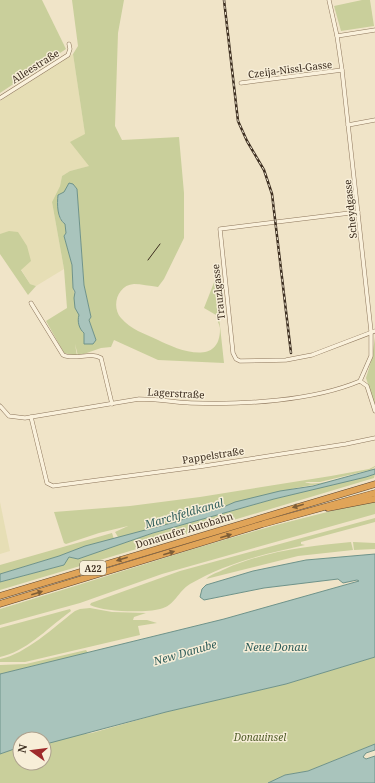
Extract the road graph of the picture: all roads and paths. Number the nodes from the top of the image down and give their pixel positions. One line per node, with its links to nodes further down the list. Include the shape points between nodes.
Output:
1 (329, 0): 3 (street, Scheydgasse)
2 (375, 30): 3 (street)
3 (337, 36): 5 (street, Scheydgasse)
4 (69, 44): 7 (street, Alleestraße, via 68,55)
5 (342, 70): 6 (street, Czeija-Nissl-Gasse); 9 (street, Scheydgasse)
6 (241, 83)
7 (0, 98)
8 (375, 120): 9 (street)
9 (348, 125): 10 (street, Scheydgasse)
10 (358, 212): 12 (street, Scheydgasse); 12 (street, Trauzlgasse, via 220,230 233,353 240,361 286,360 324,351)
11 (30, 303): 14 (street, via 63,355 101,358)
12 (373, 331): 13 (street, Scheydgasse, via 371,356)
13 (360, 381): 14 (street, Lagerstraße, via 319,394 280,399 190,403 139,399); 16 (street, via 367,386)
14 (112, 404): 17 (street, Lagerstraße)
15 (0, 406): 17 (street, Lagerstraße, via 5,413 14,418)
16 (375, 411)
17 (31, 418): 18 (street, Pappelstraße, via 47,483 53,486 204,466)
18 (375, 438)
19 (375, 480): 21 (highway)
20 (375, 484): 21 (highway, Donauufer Autobahn / A22)
21 (344, 493): 25 (highway, Donauufer Autobahn / A22, one-way to 25)
22 (375, 493): 24 (highway, Donauufer Autobahn / A22)
23 (375, 499): 24 (highway, via 336,508)
24 (314, 509): 26 (highway, Donauufer Autobahn / A22, one-way to 24)
25 (0, 596)
26 (0, 604)

